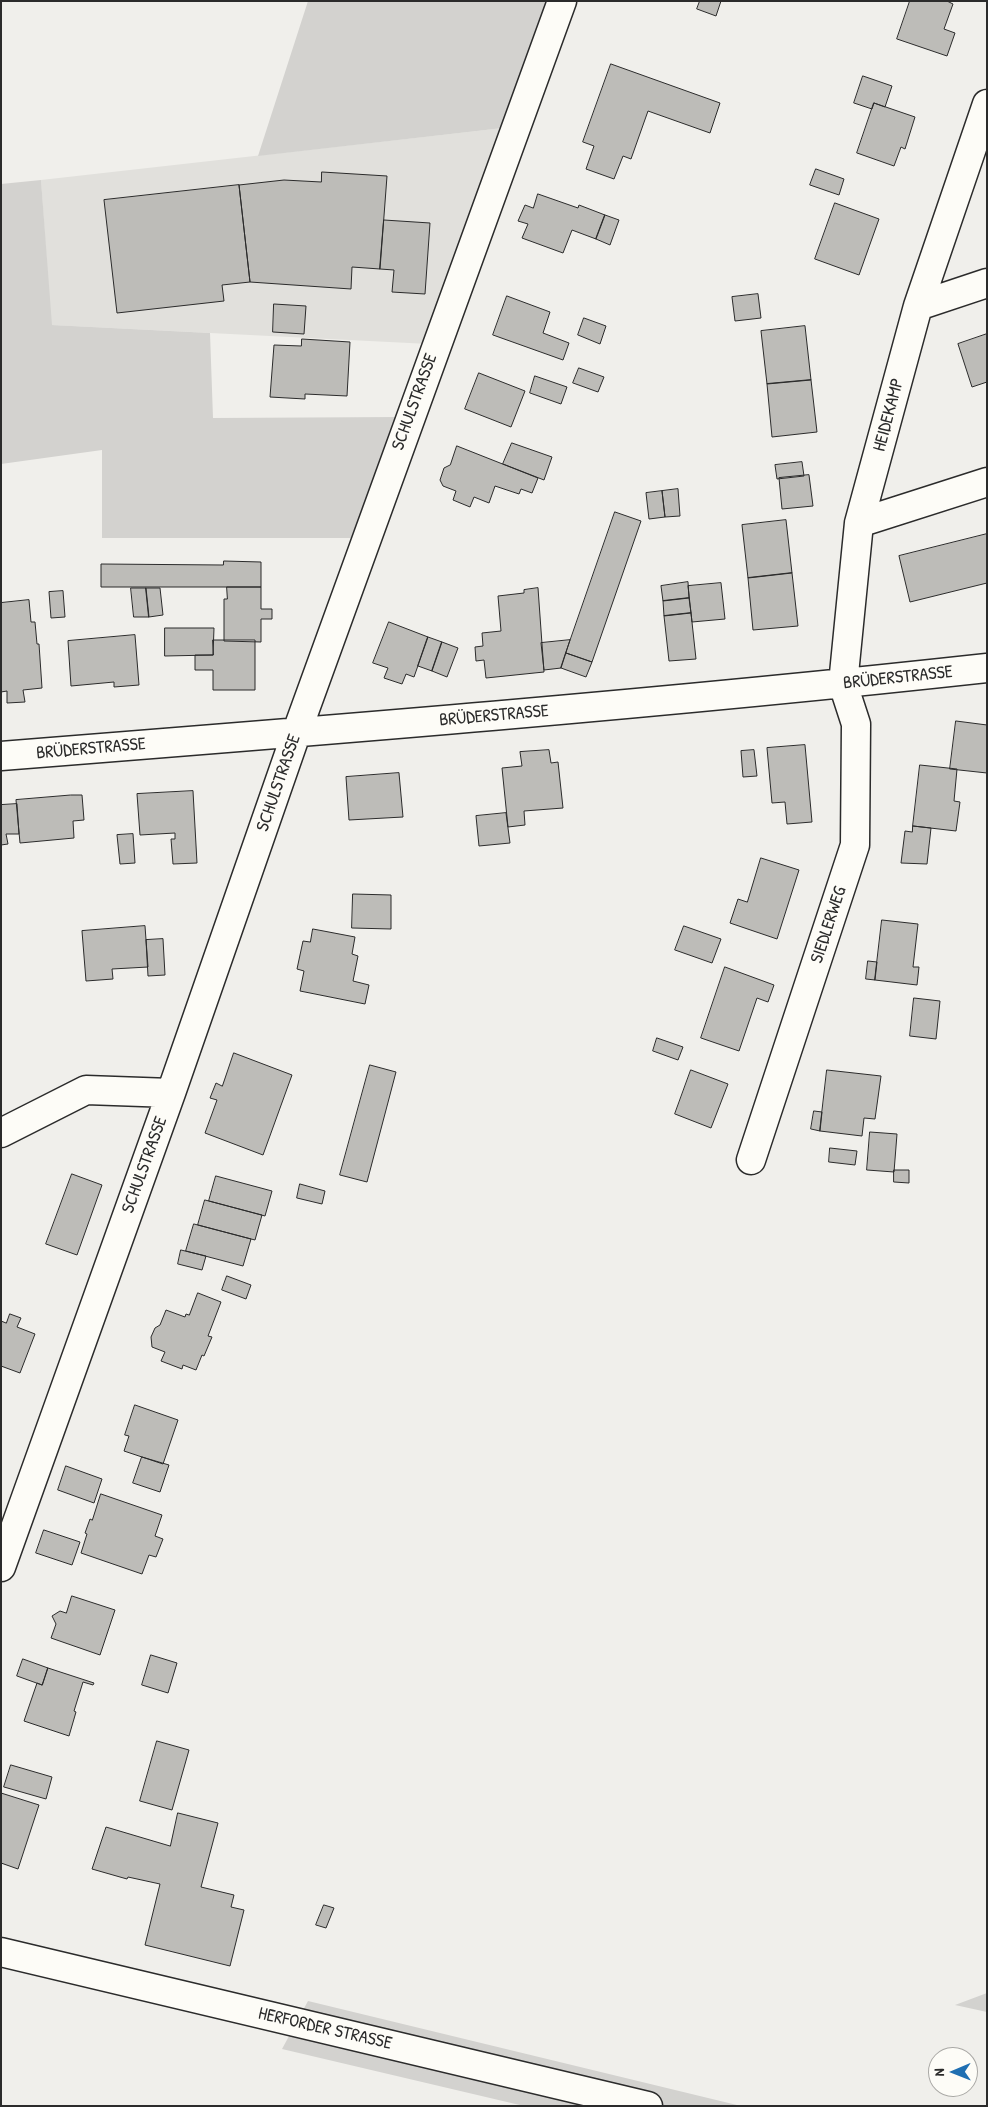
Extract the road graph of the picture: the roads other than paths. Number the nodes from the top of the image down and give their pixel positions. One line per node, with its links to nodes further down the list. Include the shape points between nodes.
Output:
1 (562, 1): 9 (street, SCHULSTRASSE)
2 (987, 104): 4 (street, HEIDEKAMP)
3 (987, 283): 4 (street)
4 (918, 306): 6 (street, HEIDEKAMP)
5 (987, 482): 6 (street)
6 (859, 523): 8 (street, HEIDEKAMP)
7 (987, 668): 8 (street, BRÜDERSTRASSE)
8 (843, 684): 9 (street, BRÜDERSTRASSE); 13 (street, SIEDLERWEG, via 856,724 856,845)
9 (296, 734): 10 (street, BRÜDERSTRASSE); 11 (street, SCHULSTRASSE)
10 (1, 756)
11 (171, 1093): 12 (street, via 86,1090); 14 (street, SCHULSTRASSE)
12 (1, 1133)
13 (750, 1160)
14 (1, 1567)
15 (1, 1952): 16 (street, HERFORDER STRASSE)
16 (648, 2106)

